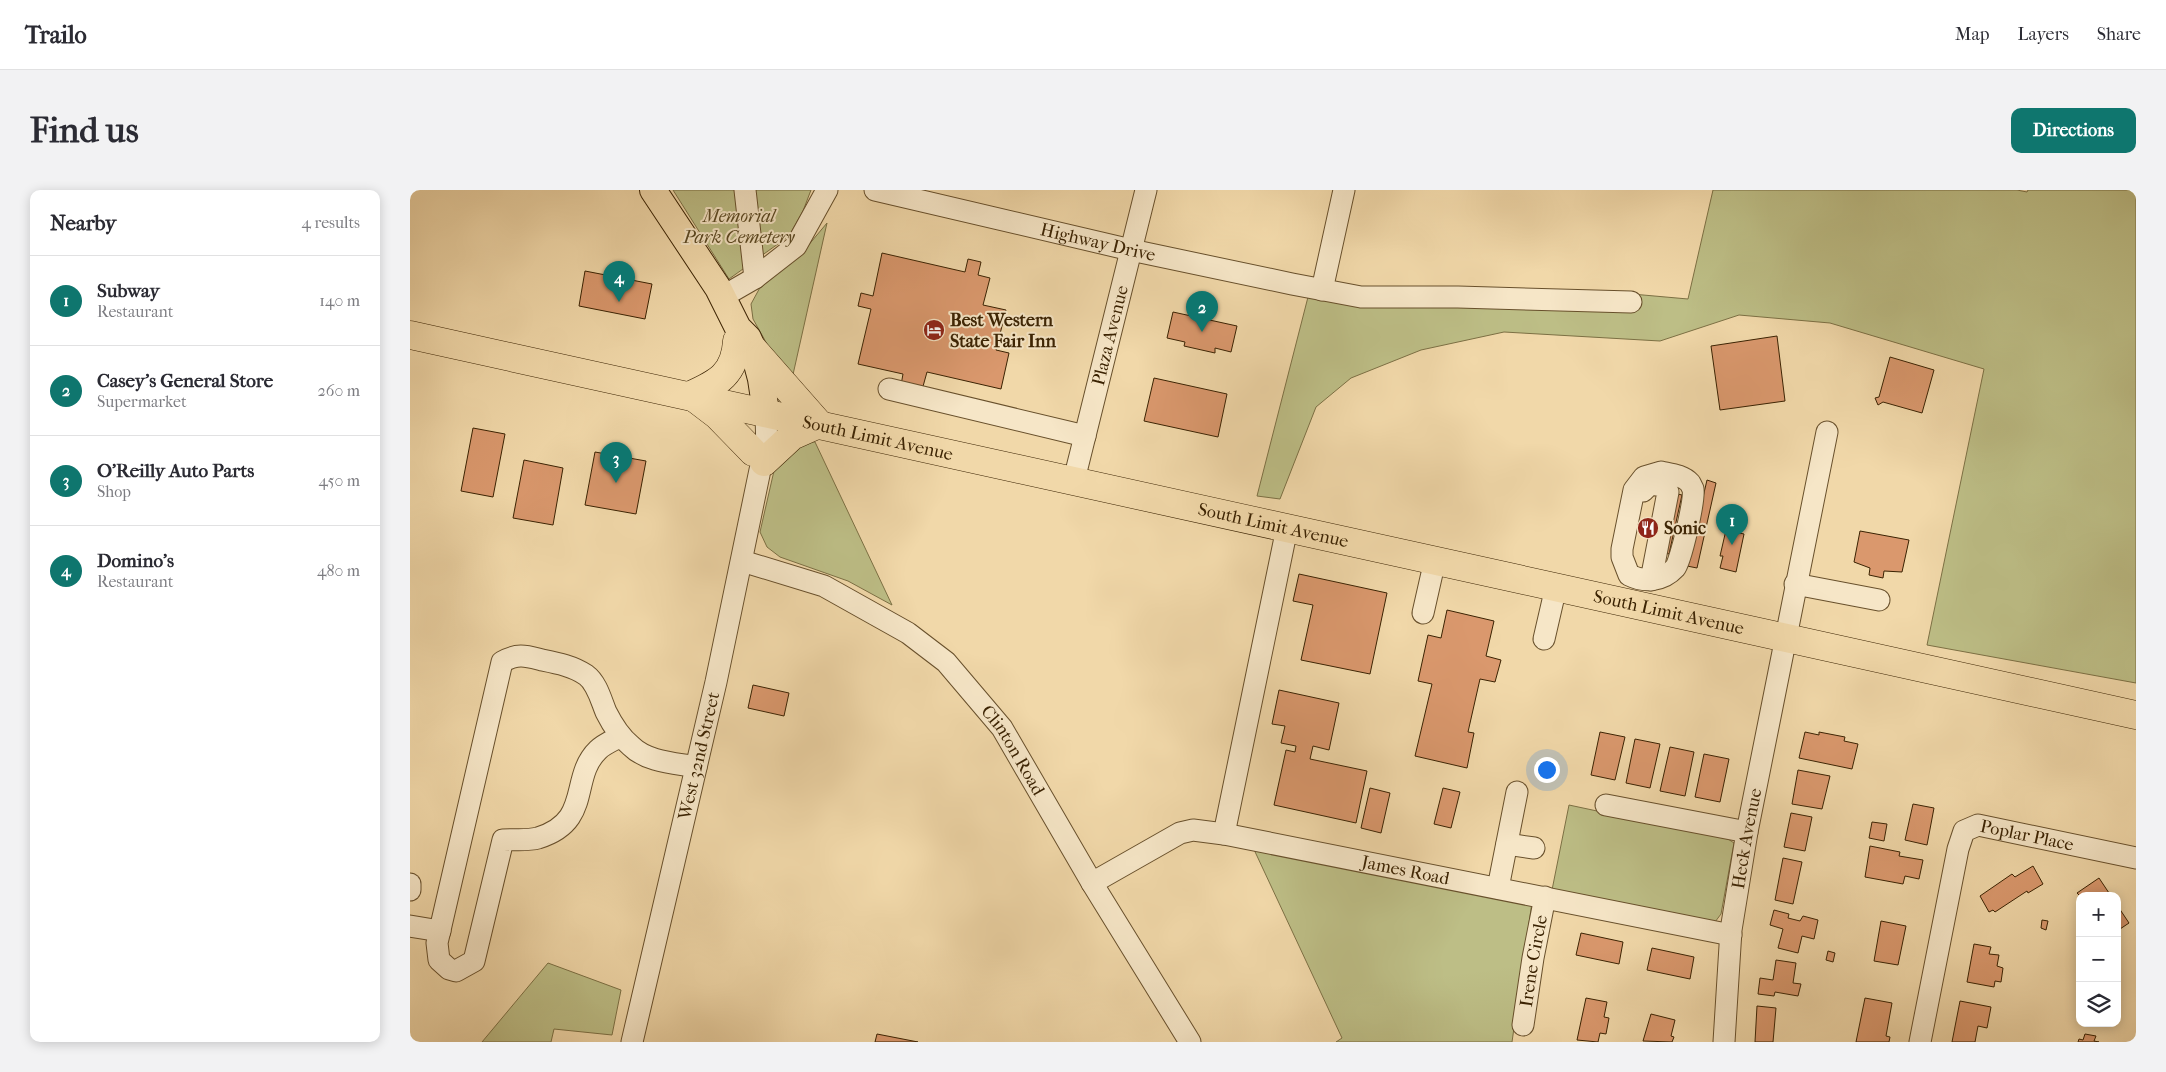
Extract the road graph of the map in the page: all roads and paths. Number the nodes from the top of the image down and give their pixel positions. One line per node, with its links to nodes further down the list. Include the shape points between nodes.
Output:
1 (654, 190): 11 (main road)
2 (745, 190): 9 (street)
3 (827, 190): 9 (street, via 796,246)
4 (876, 190): 7 (street, Highway Drive)
5 (1146, 190): 8 (street, Plaza Avenue)
6 (1344, 190): 10 (street)
7 (944, 198): 8 (street, Highway Drive)
8 (1131, 250): 10 (street, Highway Drive); 20 (street, Plaza Avenue)
9 (755, 278): 11 (street)
10 (1322, 290): 12 (street, Highway Drive, via 1361,297 1458,296)
11 (722, 297): 14 (main road)
12 (1631, 302)
13 (410, 335): 16 (highway, South Limit Avenue)
14 (743, 339): 16 (highway, via 728,373); 17 (main road, via 746,373); 18 (highway)
15 (890, 389): 20 (street)
16 (691, 396): 17 (highway, South Limit Avenue); 21 (highway, via 716,415)
17 (759, 410): 18 (highway, South Limit Avenue); 21 (street, West 32nd Street)
18 (819, 424): 21 (highway, via 792,436); 22 (highway, South Limit Avenue)
19 (1827, 432): 27 (street, Heck Avenue)
20 (1085, 436): 22 (street, Plaza Avenue)
21 (759, 461): 25 (street, West 32nd Street)
22 (1074, 480): 23 (highway, South Limit Avenue)
23 (1287, 528): 24 (highway, South Limit Avenue); 40 (street)
24 (1435, 560): 28 (highway, South Limit Avenue); 31 (street)
25 (742, 561): 36 (street, West 32nd Street); 44 (street, Clinton Road, via 824,586 908,633 946,662 1002,728)
26 (1648, 580): 26 (street, via 1630,575 1626,569 1622,557 1624,540 1634,490 1644,477 1661,472 1689,482 1693,499 1681,555 1675,567 1665,575); 30 (street)
27 (1795, 584): 29 (street); 32 (street, Heck Avenue)
28 (1556, 587): 30 (highway, South Limit Avenue); 33 (street)
29 (1879, 600)
30 (1640, 606): 32 (highway, South Limit Avenue)
31 (1423, 613)
32 (1784, 638): 34 (highway, South Limit Avenue); 39 (street, Heck Avenue)
33 (1544, 640)
34 (2136, 715)
35 (621, 736): 36 (street, via 643,756); 50 (street, via 598,749 588,765 578,800 567,822 554,832 536,839 503,840 474,961 456,971 449,969 439,960 437,943); 50 (street, via 587,676 566,665 526,656 514,656 502,662)
36 (696, 767): 53 (street, West 32nd Street)
37 (1517, 792): 41 (street)
38 (1606, 805): 39 (street)
39 (1747, 832): 51 (street, Heck Avenue)
40 (1224, 834): 44 (street, James Road, via 1193,830 1180,833); 46 (street, James Road)
41 (1507, 844): 42 (street); 46 (street)
42 (1534, 848)
43 (2136, 858): 56 (street, Poplar Place, via 1978,825 1969,828 1961,837 1958,849)
44 (1092, 883): 54 (street, Clinton Road)
45 (410, 884): 47 (street)
46 (1498, 888): 48 (street, James Road)
47 (410, 890)
48 (1544, 897): 51 (street, James Road); 52 (street, Irene Circle)
49 (410, 926): 50 (street)
50 (440, 931)
51 (1730, 935): 55 (street, Heck Avenue)
52 (1523, 1025)
53 (632, 1042)
54 (1190, 1042)
55 (1724, 1042)
56 (1920, 1042)

